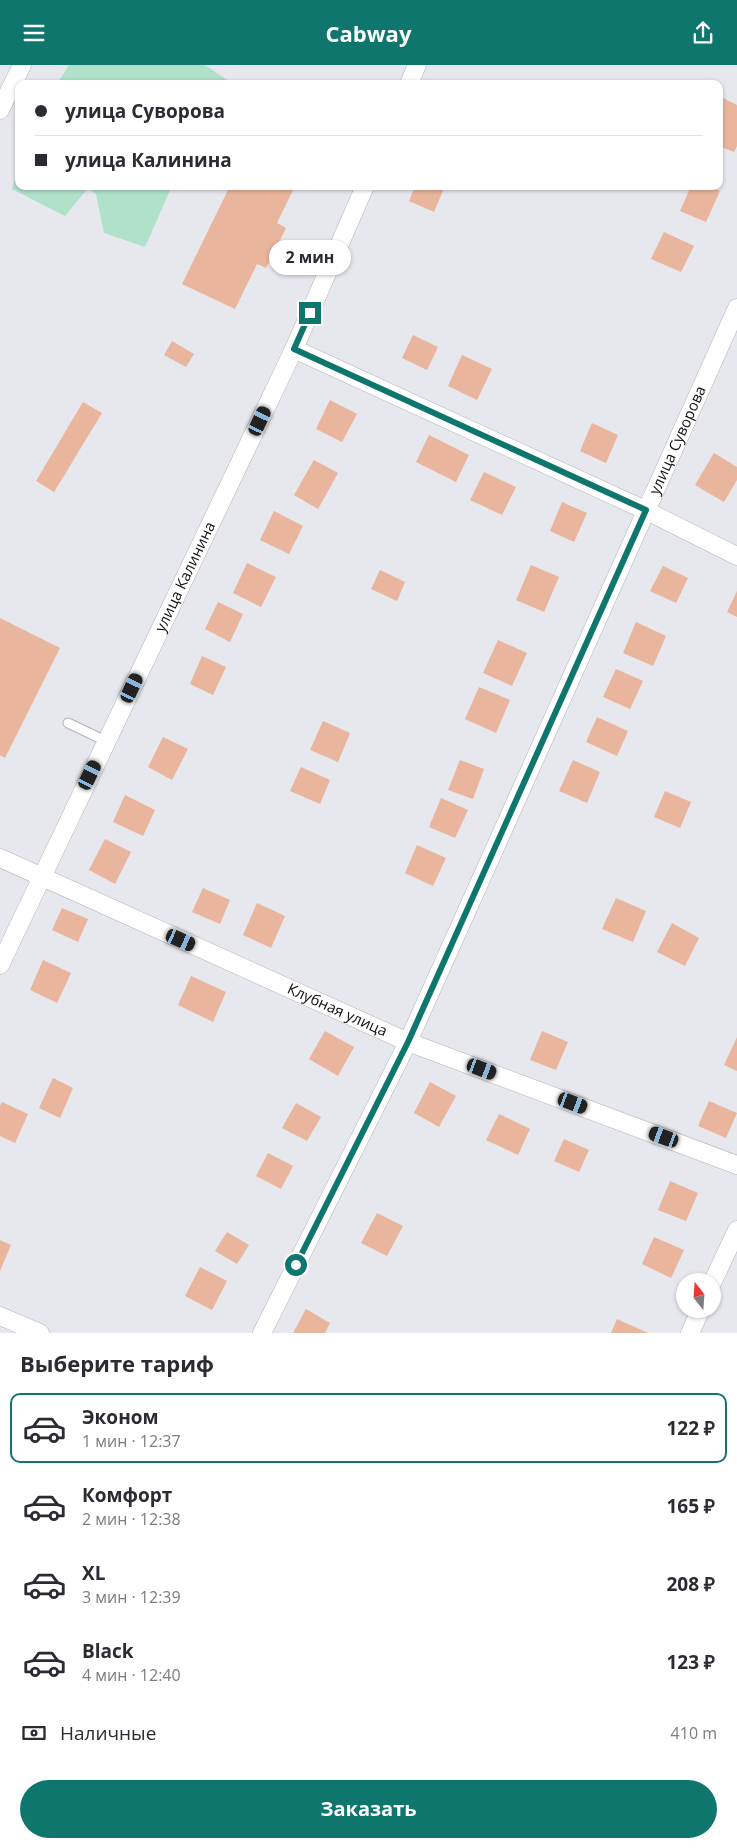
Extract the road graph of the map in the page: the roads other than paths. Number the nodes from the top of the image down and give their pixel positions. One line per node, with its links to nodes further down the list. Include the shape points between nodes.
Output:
1 (22, 65): 4 (street)
2 (417, 65): 3 (street)
3 (411, 80)
4 (0, 110)
5 (363, 190): 7 (street, улица Калинина)
6 (737, 308): 8 (street, улица Суворова)
7 (294, 349): 8 (street); 11 (street, улица Калинина)
8 (646, 510): 9 (street); 15 (street, улица Суворова)
9 (737, 556)
10 (68, 723): 11 (lane)
11 (106, 741): 13 (street, улица Калинина)
12 (0, 858): 13 (street, Клубная улица)
13 (41, 877): 14 (street, улица Калинина); 15 (street, Клубная улица)
14 (0, 965)
15 (408, 1042): 16 (street, Клубная улица); 22 (street, улица Суворова)
16 (737, 1165)
17 (737, 1230): 18 (street)
18 (717, 1273)
19 (0, 1316): 21 (street)
20 (697, 1318): 23 (street)
21 (40, 1333)
22 (262, 1333)
23 (690, 1333)

